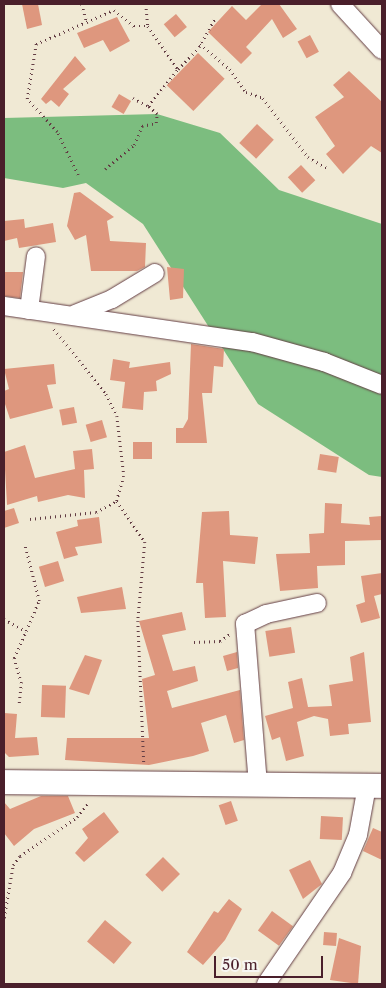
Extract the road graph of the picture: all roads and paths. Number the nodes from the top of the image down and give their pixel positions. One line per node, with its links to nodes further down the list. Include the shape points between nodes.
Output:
1 (82, 4): 5 (path)
2 (146, 4): 6 (path)
3 (340, 4): 8 (street)
4 (215, 18): 7 (path)
5 (87, 23): 6 (path, via 114,10 134,26); 14 (path, via 36,44 27,100 57,132)
6 (148, 26): 9 (path)
7 (200, 44): 9 (path); 12 (path, via 230,69 246,92 263,98 308,156)
8 (382, 50)
9 (178, 69): 11 (path)
10 (133, 98): 11 (path)
11 (148, 106): 13 (path, via 156,114 156,123 142,126 134,145)
12 (329, 168)
13 (105, 169)
14 (78, 175)
15 (36, 256): 18 (street)
16 (155, 273): 19 (street, via 92,309)
17 (4, 306): 18 (street)
18 (29, 310): 19 (street)
19 (68, 317): 21 (street, via 252,342 324,362)
20 (51, 327): 22 (path, via 106,394 117,416 124,476)
21 (382, 385)
22 (117, 501): 23 (path, via 96,512); 33 (path, via 145,542 138,621)
23 (30, 519)
24 (25, 546): 28 (path, via 39,601)
25 (317, 603): 27 (street, via 266,614)
26 (4, 619): 28 (path)
27 (245, 624): 29 (path, via 220,641); 34 (street)
28 (26, 631): 30 (path, via 14,658 21,683)
29 (194, 642)
30 (18, 704)
31 (4, 782): 32 (street)
32 (105, 784): 33 (street); 36 (path, via 77,817 20,856 13,865)
33 (145, 784): 34 (street)
34 (258, 785): 35 (street)
35 (375, 786): 37 (street, via 342,873)
36 (4, 918)
37 (266, 984)

